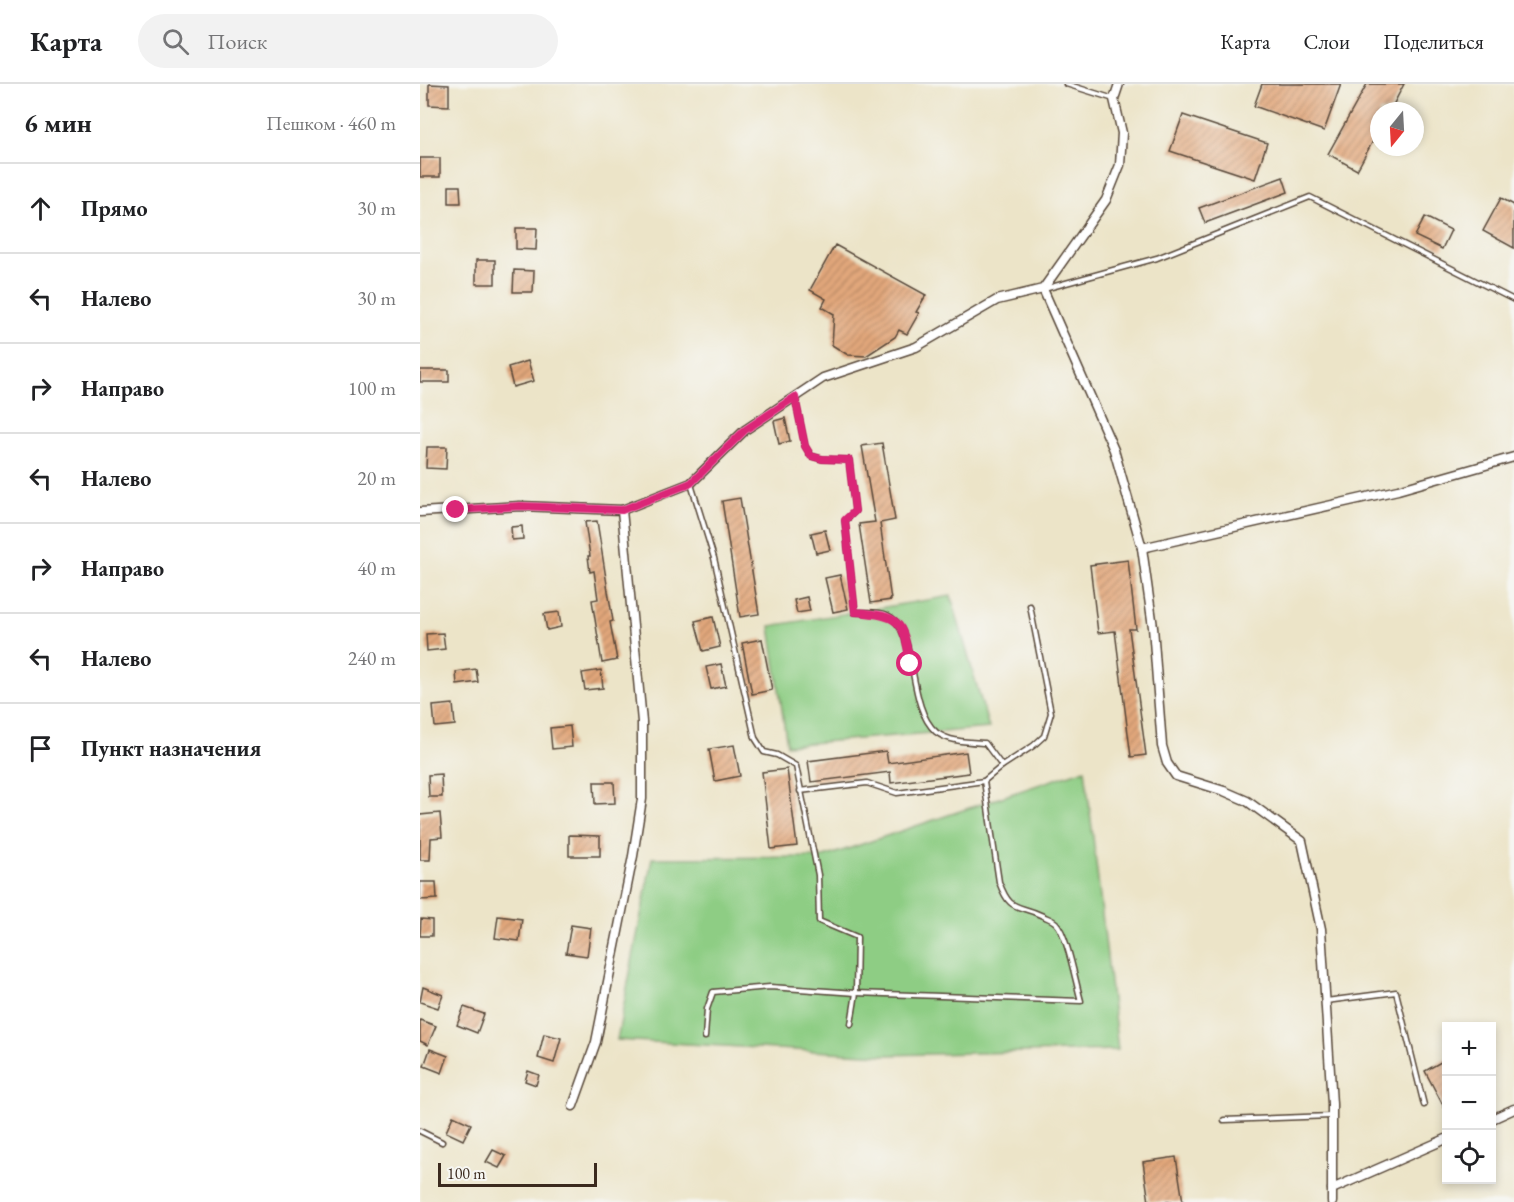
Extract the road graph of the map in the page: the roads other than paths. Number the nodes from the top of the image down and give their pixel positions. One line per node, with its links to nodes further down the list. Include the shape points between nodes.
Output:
1 (1066, 84): 3 (lane)
2 (1119, 84): 3 (street)
3 (1114, 99): 4 (street, via 1122,133 1120,165 1106,200)
4 (1043, 289): 5 (lane, via 1157,258 1310,197); 6 (street, via 997,300 916,347 823,378); 11 (street, via 1114,450)
5 (1514, 300)
6 (795, 397): 8 (street, via 745,430); 13 (lane, via 805,446 811,456 849,460 855,511 845,520 855,612 887,615 899,624 906,637 924,718 937,733 955,740 985,743)
7 (1514, 458): 11 (street, via 1398,490)
8 (691, 483): 9 (street); 15 (lane, via 714,558 755,738 764,752 796,766)
9 (622, 510): 10 (street, via 520,506); 20 (street, via 642,722 642,799 596,1042)
10 (420, 512)
11 (1142, 548): 17 (street, via 1153,627 1162,746 1167,763 1176,776 1247,801 1302,841 1321,929)
12 (1030, 606): 13 (lane, via 1051,713 1044,736)
13 (1002, 766): 14 (lane)
14 (984, 781): 15 (lane, via 897,793 867,783); 16 (lane, via 999,882 1005,897 1011,906 1055,922 1062,932 1081,1001)
15 (800, 791): 16 (lane, via 818,875 819,921 857,937)
16 (856, 993): 18 (lane); 19 (lane, via 770,987 713,992)
17 (1325, 1001): 21 (lane, via 1396,992); 23 (street)
18 (851, 1024)
19 (705, 1037)
20 (573, 1106)
21 (1424, 1106)
22 (1514, 1109): 24 (street)
23 (1332, 1116): 25 (lane); 29 (street)
24 (1496, 1117)
25 (1224, 1120)
26 (420, 1131): 28 (lane)
27 (1442, 1141): 29 (street)
28 (442, 1142)
29 (1332, 1189): 30 (street)
30 (1332, 1202)

